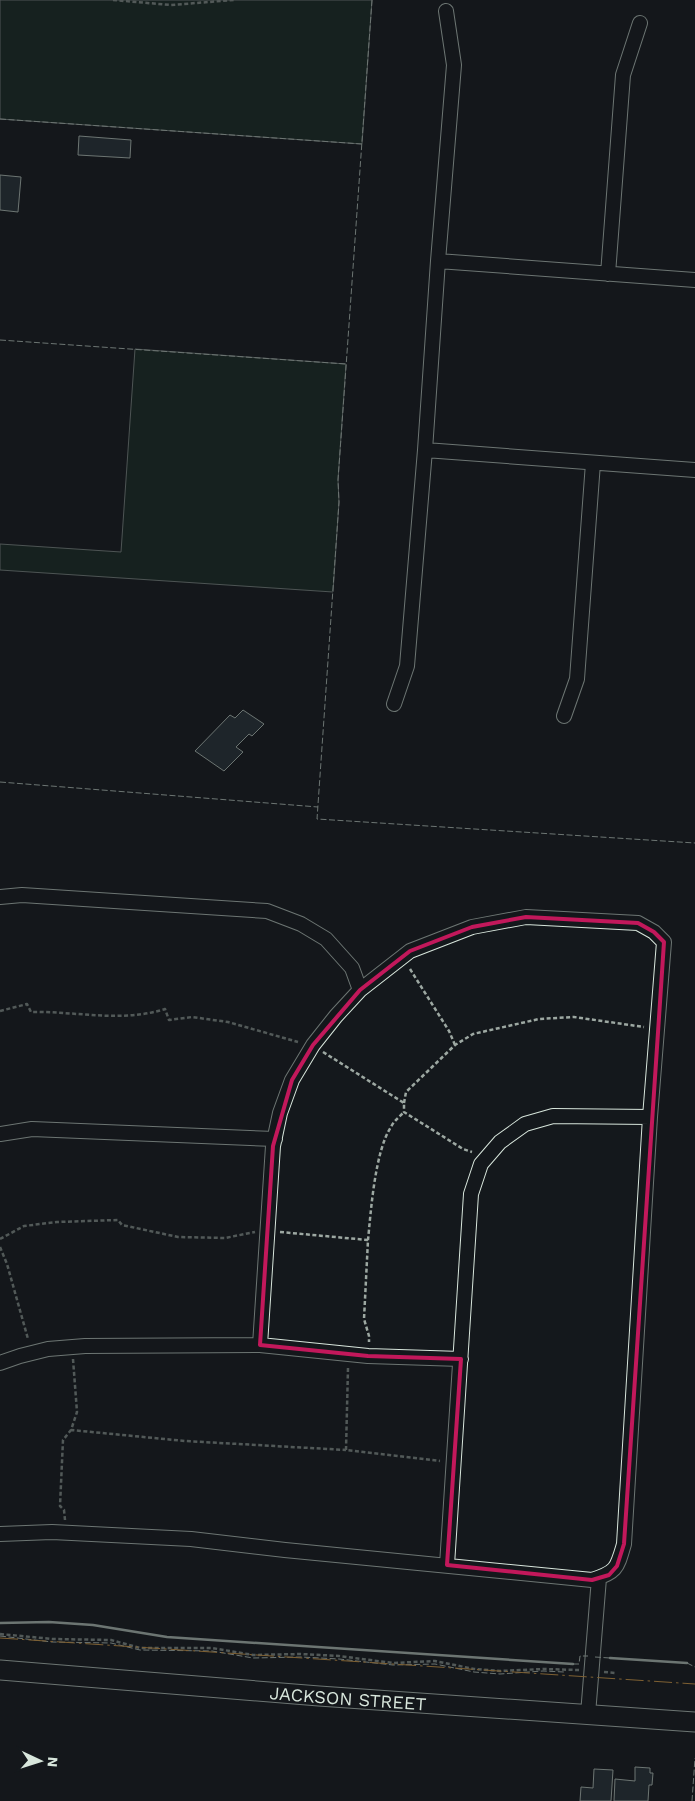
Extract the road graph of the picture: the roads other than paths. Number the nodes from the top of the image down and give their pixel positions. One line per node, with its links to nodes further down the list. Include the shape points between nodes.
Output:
1 (446, 11): 3 (street, via 454,65)
2 (640, 23): 4 (street, via 623,76)
3 (438, 261): 4 (street); 6 (street)
4 (608, 274): 5 (street)
5 (695, 280)
6 (425, 450): 7 (street); 9 (street, via 407,666)
7 (592, 463): 8 (street); 10 (street, via 577,679)
8 (695, 470)
9 (394, 704)
10 (564, 716)
11 (0, 897): 12 (street, via 267,910 301,924 326,940 352,968)
12 (360, 990): 13 (street, via 410,951 472,927 526,917 638,923 664,942); 15 (street, via 313,1046 292,1080)
13 (650, 1117): 17 (street, via 553,1116 525,1124 500,1142 484,1160 471,1194); 21 (street, via 624,1544 617,1566 609,1575)
14 (0, 1134): 15 (street, via 32,1129)
15 (275, 1138): 16 (street)
16 (260, 1344): 17 (street, via 368,1356); 18 (street, via 73,1347 48,1349)
17 (461, 1359): 20 (street)
18 (0, 1363)
19 (0, 1534): 20 (street, via 65,1533 191,1539)
20 (447, 1566): 21 (street, via 592,1580)
21 (599, 1578): 23 (street)
22 (0, 1670): 23 (main road, JACKSON STREET)
23 (588, 1714): 24 (main road, JACKSON STREET)
24 (695, 1722)

